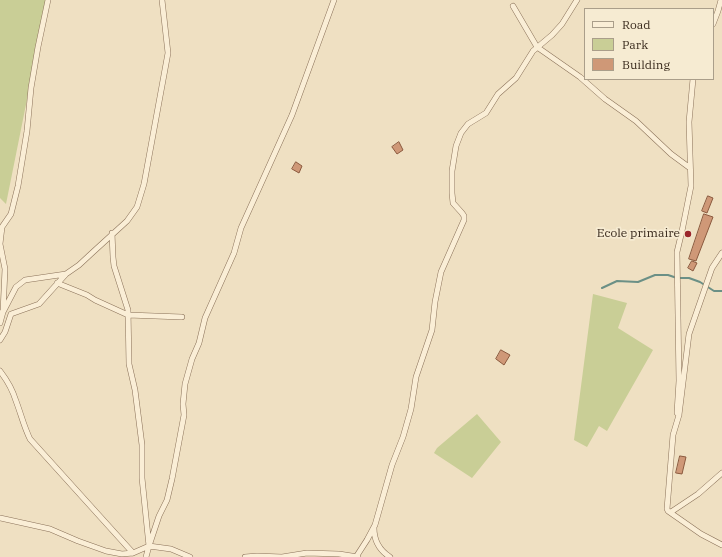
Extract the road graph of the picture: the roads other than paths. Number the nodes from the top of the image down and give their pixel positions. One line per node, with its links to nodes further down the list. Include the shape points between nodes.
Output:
1 (48, 0): 15 (street, via 31,88 18,186 11,214 2,227 0,244 5,268)
2 (162, 0): 11 (street, via 168,53 144,184 137,207 127,221)
3 (334, 0): 27 (street, via 292,115 205,318 185,384 183,421 172,478)
4 (577, 0): 8 (street, via 562,24)
5 (721, 0): 7 (street)
6 (513, 6): 8 (street)
7 (714, 21)
8 (537, 47): 10 (street, via 636,121); 25 (street, via 516,78 498,94 486,113 468,124 456,146 452,171 453,203 464,216 464,220 441,272 432,330 416,377 411,409)
9 (693, 80): 10 (street, via 689,122)
10 (690, 168): 21 (street, via 691,186 677,252)
11 (112, 233): 13 (street); 16 (street, via 113,258)
12 (722, 253): 21 (street, via 712,268 689,334)
13 (66, 274): 14 (street); 15 (street, via 25,280 16,287)
14 (57, 283): 16 (street); 19 (street, via 39,304 11,314)
15 (2, 312): 18 (street)
16 (128, 315): 17 (street); 27 (street, via 129,364 142,445 142,478)
17 (182, 316)
18 (0, 323)
19 (0, 340)
20 (0, 371): 28 (street, via 16,400 30,439)
21 (679, 415): 23 (street, via 672,435)
22 (722, 473): 23 (street, via 698,494)
23 (668, 512): 26 (street)
24 (0, 518): 28 (street, via 50,529 106,551)
25 (375, 526): 32 (street); 33 (street, via 377,544)
26 (722, 545)
27 (150, 546): 28 (street); 29 (street); 30 (street, via 171,549)
28 (133, 553)
29 (146, 557)
30 (190, 557)
31 (245, 557): 32 (street, via 282,557 307,553)
32 (357, 557)
33 (390, 557)

